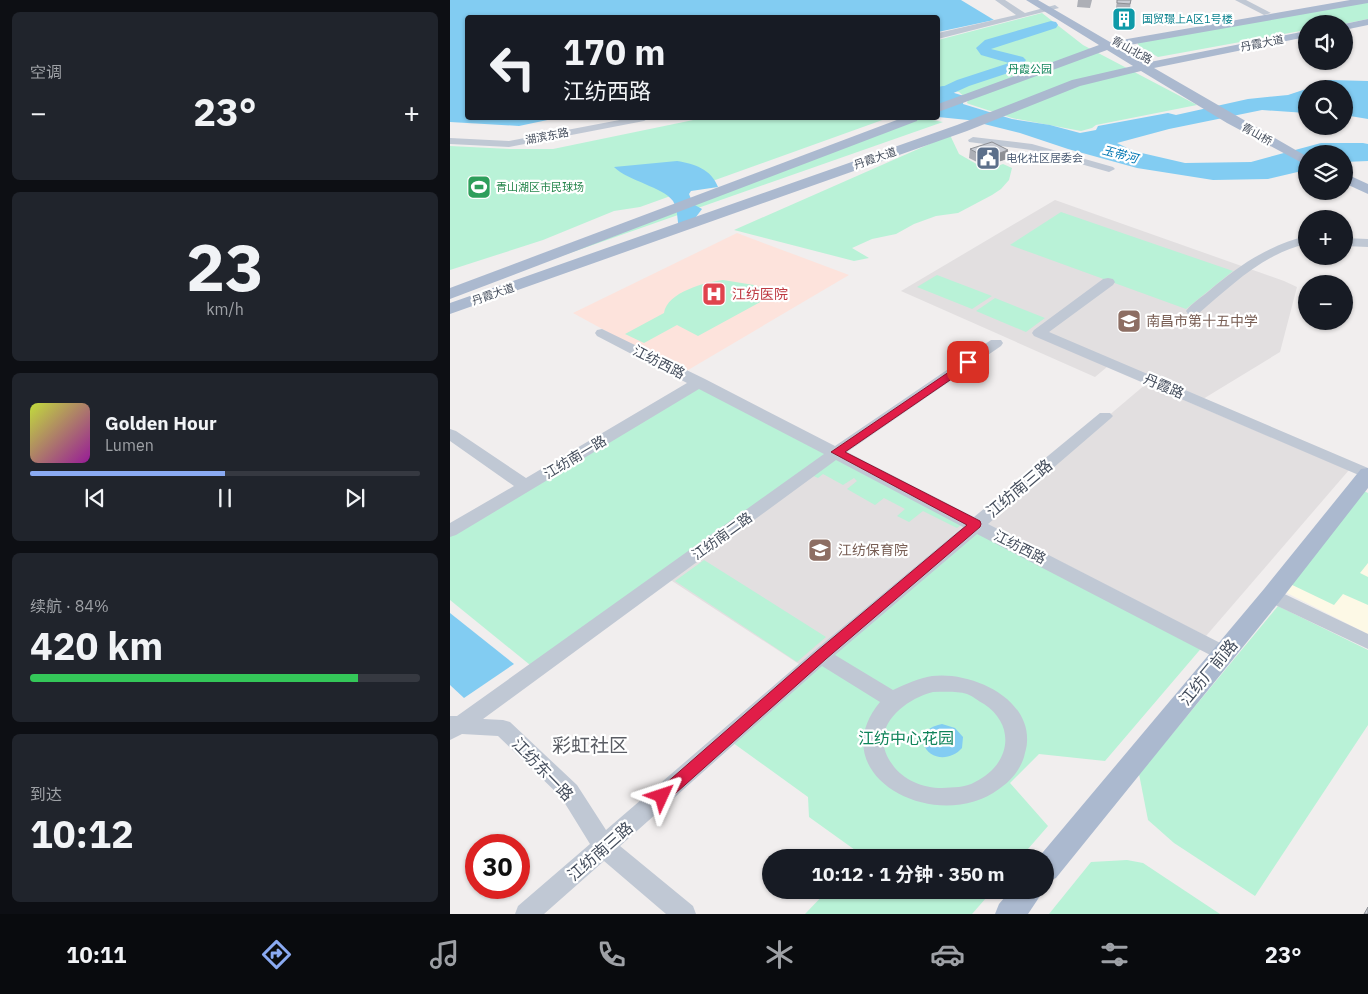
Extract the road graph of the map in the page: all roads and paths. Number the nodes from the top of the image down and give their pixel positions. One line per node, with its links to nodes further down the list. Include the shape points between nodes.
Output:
1 (999, 0): 8 (street)
2 (1031, 0): 6 (main road, 青山北路)
3 (1240, 0): 7 (street)
4 (1352, 0): 7 (main road, 丹霞大道)
5 (1368, 0): 11 (main road, 丹霞大道)
6 (1048, 6): 8 (street); 12 (main road, 青山北路)
7 (1267, 13): 14 (main road, 丹霞大道)
8 (1023, 15): 16 (street)
9 (1368, 21): 10 (main road)
10 (1353, 24)
11 (1205, 28): 17 (main road, 丹霞大道); 18 (main road, via 1192,35 1193,40)
12 (1090, 31): 14 (main road, via 1118,37); 17 (main road, 青山北路); 19 (main road, via 1093,42)
13 (1298, 34): 18 (main road, 丹霞大道)
14 (1139, 35): 17 (main road, 丹霞大道)
15 (1298, 35): 20 (main road, 丹霞大道)
16 (940, 36)
17 (1111, 43): 19 (main road, 丹霞大道); 21 (main road, 青山北路); 22 (main road, 丹霞大道)
18 (1238, 44): 21 (main road, 丹霞大道)
19 (1085, 49): 27 (main road, 丹霞大道)
20 (1202, 55): 21 (main road, 丹霞大道); 24 (main road, via 1174,64 1171,69)
21 (1147, 64): 23 (main road, 丹霞大道); 24 (main road, 青山北路); 25 (main road, 丹霞大道); 26 (main road, 青山北路)
22 (1037, 70): 23 (main road, via 1067,65); 27 (main road, 丹霞大道)
23 (1076, 73): 32 (main road, 丹霞大道)
24 (1177, 75): 29 (main road, 青山北路)
25 (1101, 77): 26 (main road, via 1132,73); 32 (main road, 丹霞大道)
26 (1164, 78): 30 (main road, 青山北路)
27 (964, 96): 28 (main road, 丹霞大道); 31 (main road, 丹霞大道)
28 (940, 103)
29 (1222, 103): 39 (main road, 青山桥)
30 (1209, 106): 40 (main road, 青山桥)
31 (940, 107)
32 (1006, 107): 36 (main road, 丹霞大道)
33 (634, 120): 38 (street, 湖滨东路, via 509,144)
34 (892, 120): 50 (main road, 丹霞大道)
35 (907, 120): 51 (main road, 丹霞大道)
36 (956, 126): 52 (main road, 丹霞大道, via 569,256); 53 (main road, 丹霞大道)
37 (973, 140): 41 (street, via 1032,146)
38 (450, 141)
39 (1298, 149)
40 (1298, 156)
41 (1109, 170)
42 (1353, 182): 44 (main road)
43 (1353, 187): 45 (main road)
44 (1368, 190)
45 (1368, 195)
46 (1298, 242): 54 (street, via 1272,250)
47 (1353, 242): 48 (street)
48 (1368, 243)
49 (1108, 282): 61 (street, 丹霞路, via 1039,333)
50 (450, 285)
51 (450, 294)
52 (450, 300)
53 (450, 309)
54 (1193, 311)
55 (602, 333): 57 (street, 江纺西路)
56 (996, 343): 60 (street, 江纺南二路)
57 (700, 382): 60 (street, 江纺西路); 62 (street, 江纺南一路)
58 (1105, 416): 63 (street, 江纺南三路)
59 (450, 434): 62 (street)
60 (837, 452): 63 (street, 江纺西路); 70 (street, 江纺南二路)
61 (1365, 482): 65 (main road, 江纺厂前路)
62 (526, 486): 64 (street, 江纺南一路)
63 (975, 524): 67 (street, 江纺西路); 68 (street, 江纺南三路)
64 (450, 531)
65 (1272, 595): 66 (street); 67 (main road, 江纺厂前路)
66 (1368, 642)
67 (1223, 653): 72 (main road, 江纺厂前路)
68 (821, 656): 69 (street); 71 (street, 江纺南三路)
69 (893, 700): 69 (street, via 912,689 940,684 977,689 995,700 1009,715 1016,732 1016,752 1008,770 993,785 972,795 947,799 922,795 900,785 884,770 875,752 873,733 880,715)
70 (453, 725): 71 (street, 江纺东一路, via 503,728 569,791)
71 (604, 848): 74 (street, 江纺南三路); 75 (street, 江纺东一路)
72 (1054, 859)
73 (1022, 899): 76 (main road)
74 (527, 914)
75 (684, 914)
76 (1010, 914)

